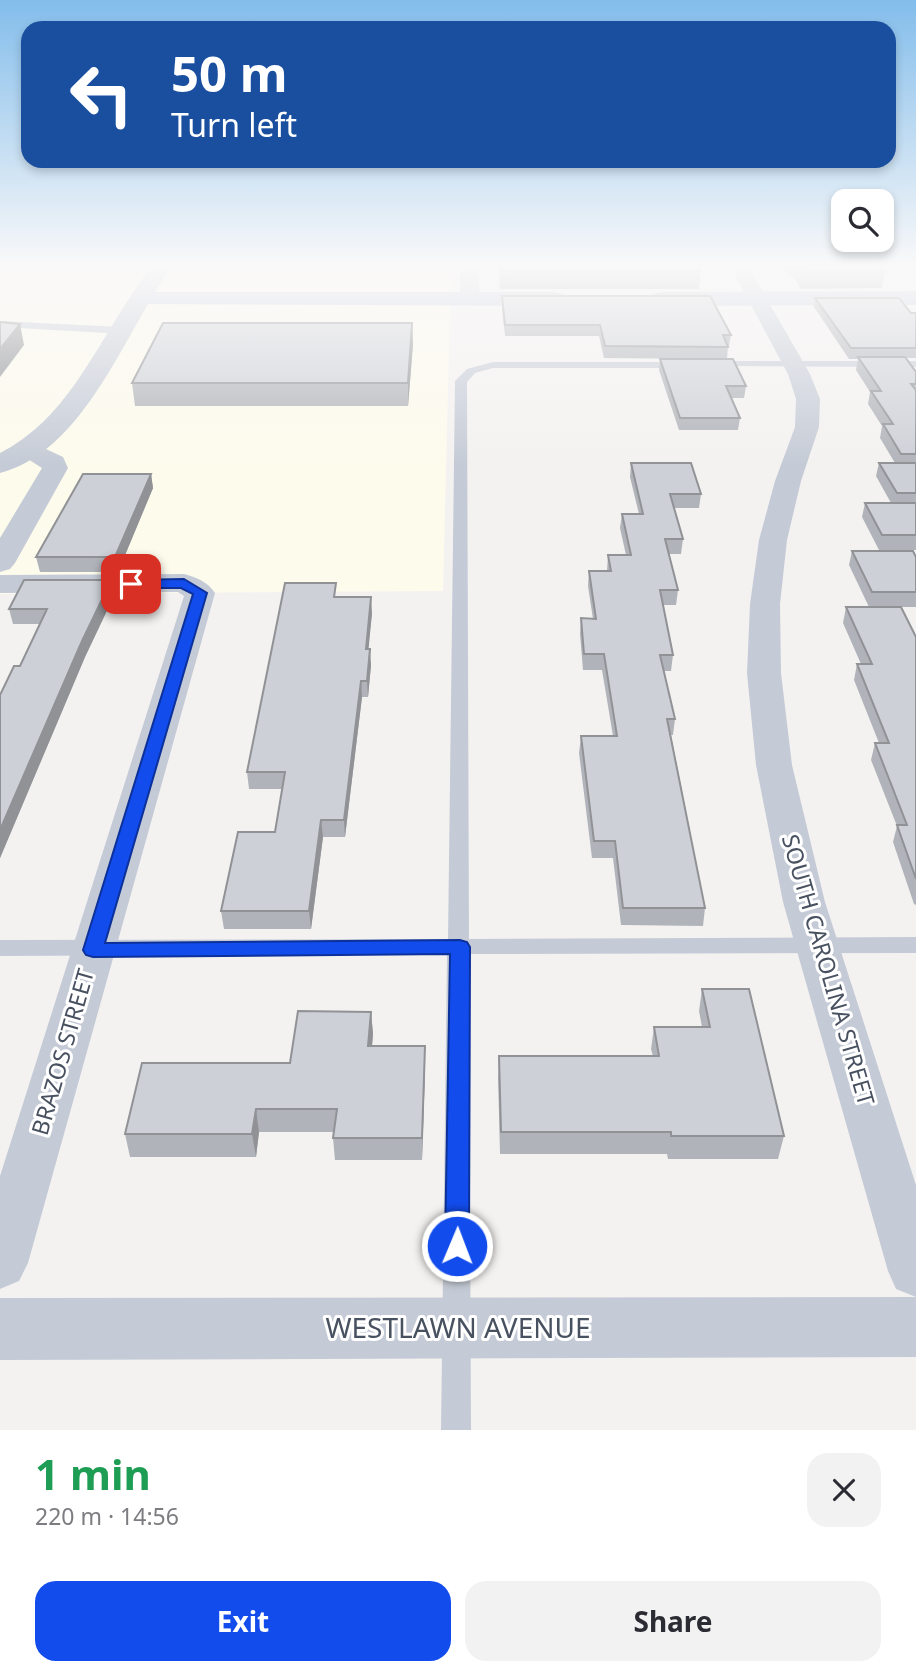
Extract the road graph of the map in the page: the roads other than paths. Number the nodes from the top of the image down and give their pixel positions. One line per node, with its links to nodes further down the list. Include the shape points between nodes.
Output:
1 (120, 333): 5 (street, via 72,409)
2 (777, 333): 3 (street, SOUTH CAROLINA STREET)
3 (794, 364): 4 (lane); 9 (street, SOUTH CAROLINA STREET, via 807,398 807,427 773,540 765,604 764,673 774,765); 11 (lane, via 494,365 471,371 461,381)
4 (916, 364)
5 (29, 449): 6 (street); 7 (street, via 54,462 55,468)
6 (0, 464)
7 (0, 563)
8 (0, 584): 13 (street, BRAZOS STREET, via 184,583 200,593)
9 (817, 945): 10 (lane); 11 (lane); 15 (street, SOUTH CAROLINA STREET)
10 (916, 945)
11 (460, 947): 13 (lane); 17 (lane)
12 (0, 948): 13 (lane)
13 (93, 950): 14 (street, BRAZOS STREET)
14 (0, 1263)
15 (916, 1271)
16 (916, 1327): 17 (street, WESTLAWN AVENUE)
17 (456, 1328): 18 (street, WESTLAWN AVENUE); 19 (lane)
18 (0, 1329)
19 (456, 1430)

